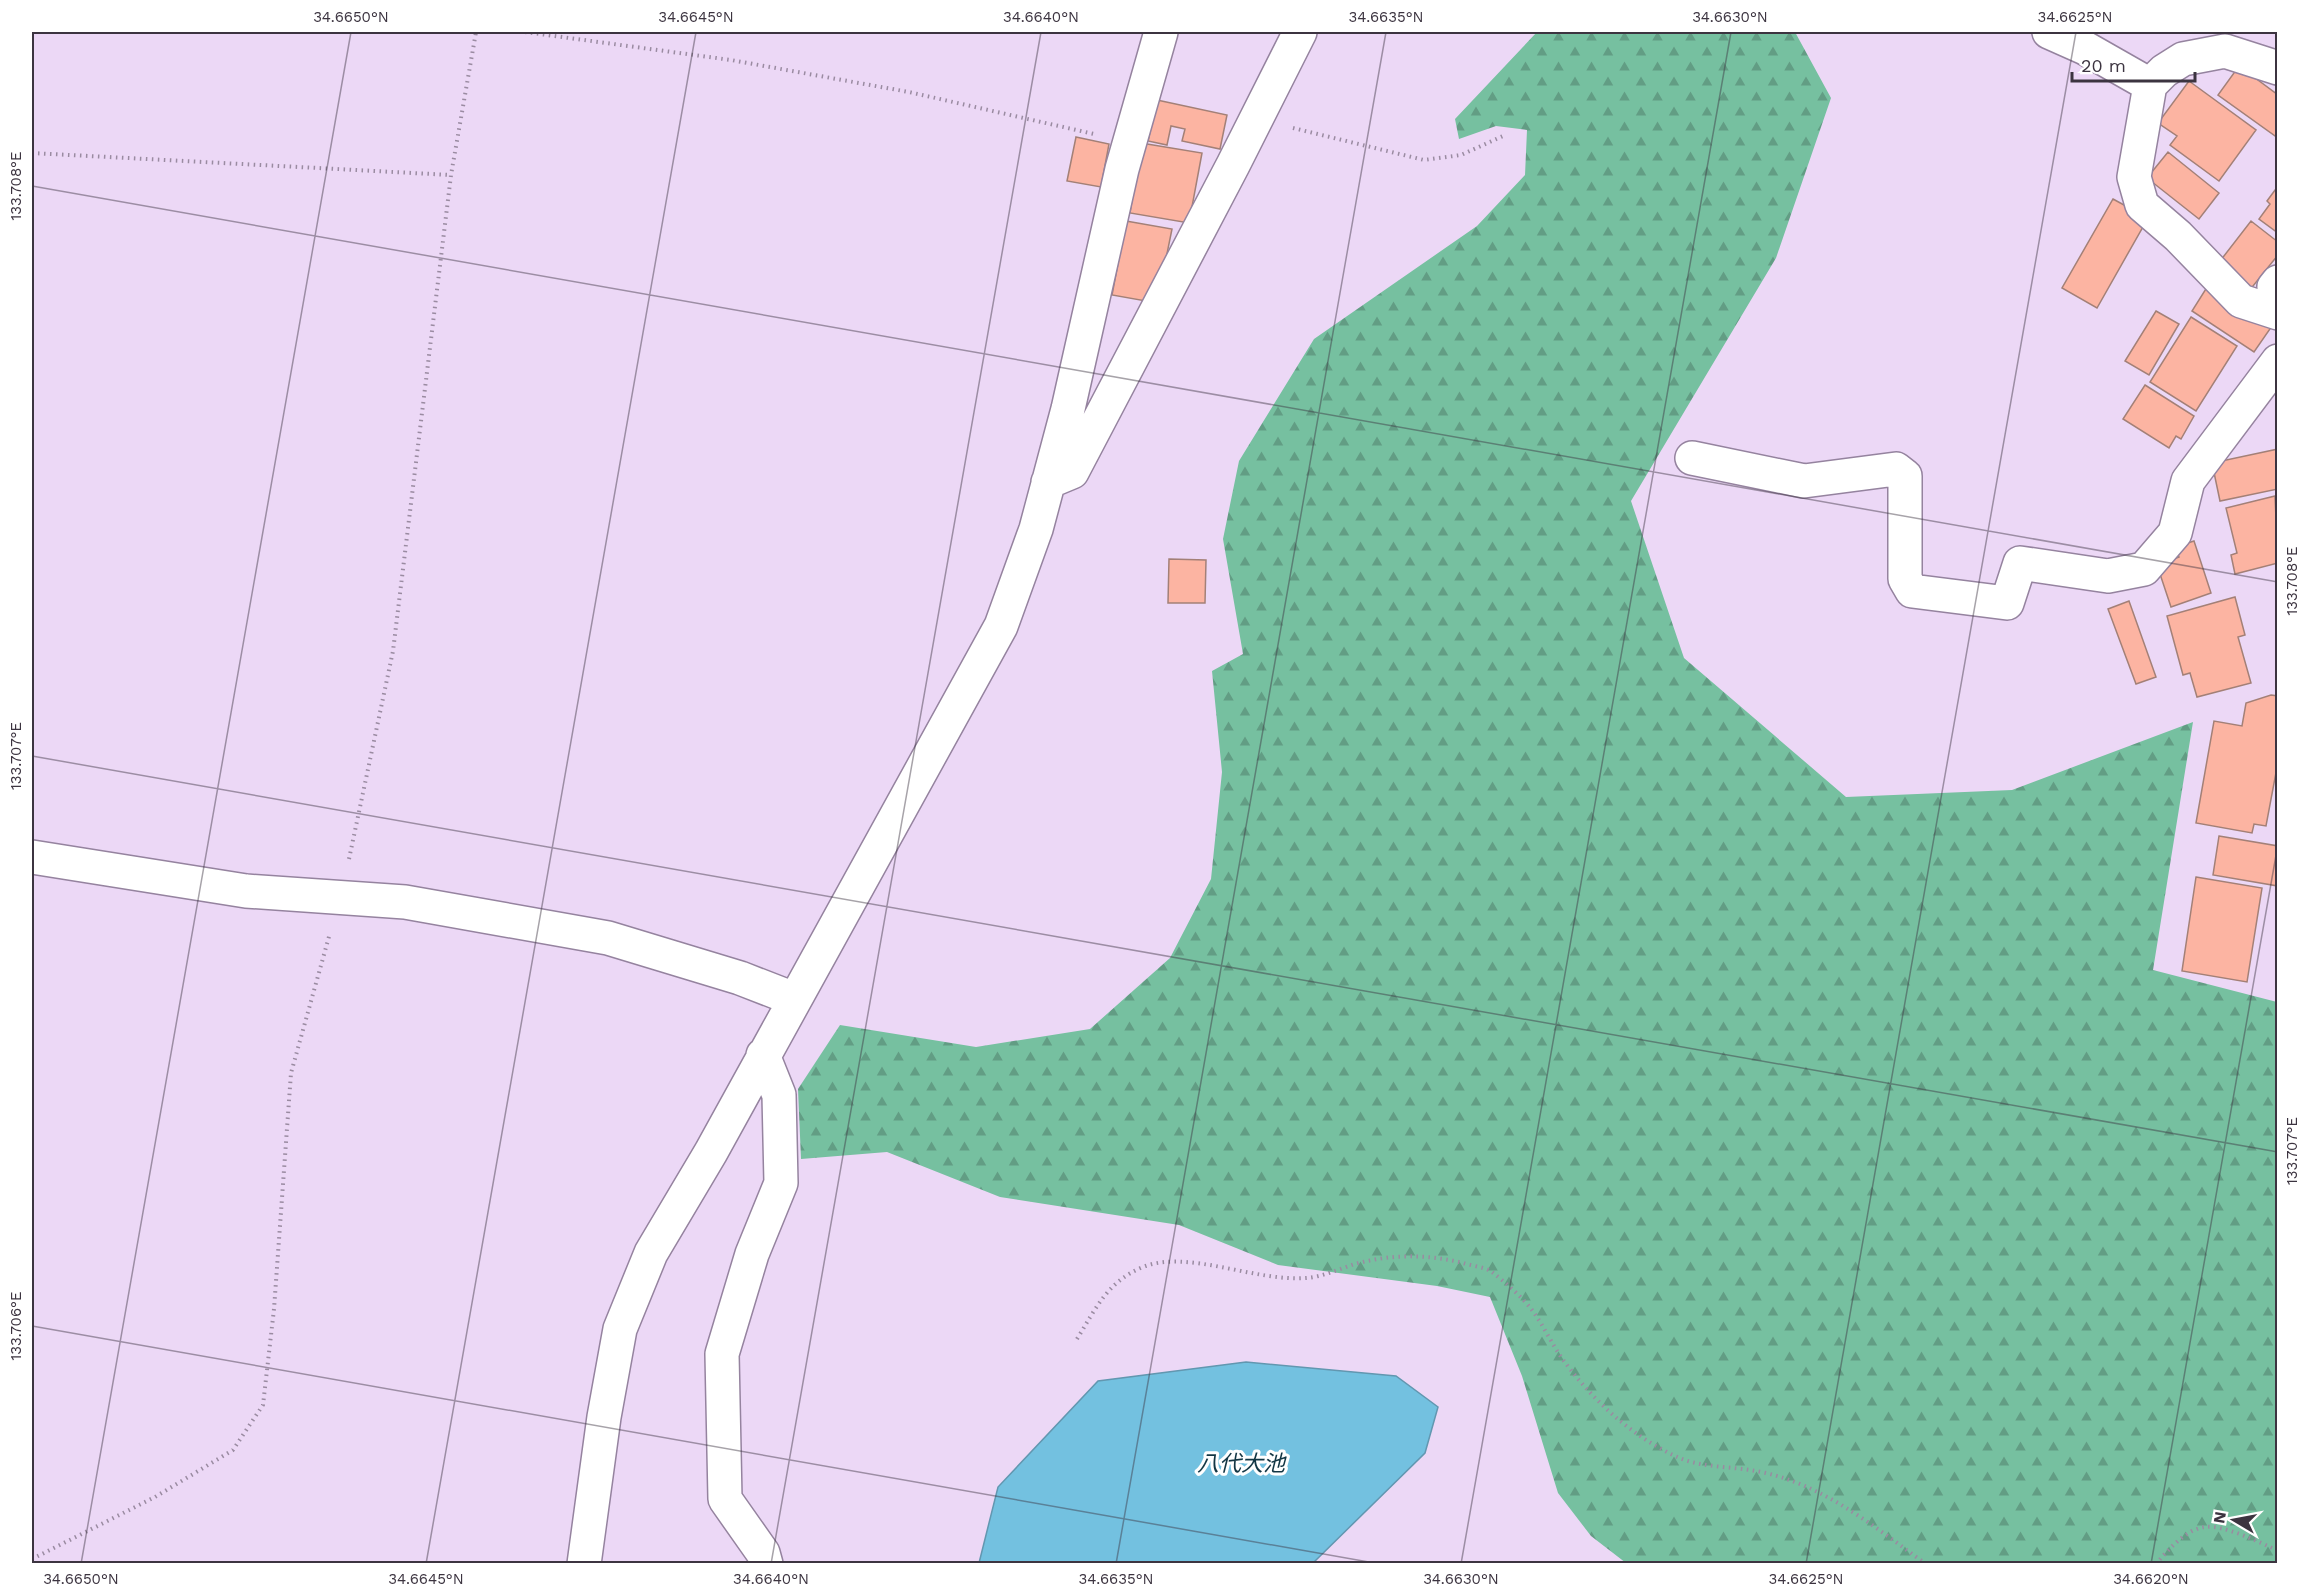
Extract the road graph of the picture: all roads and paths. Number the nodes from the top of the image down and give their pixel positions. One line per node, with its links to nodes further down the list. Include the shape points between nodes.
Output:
1 (476, 32): 13 (path)
2 (525, 32): 11 (path, via 731,60 909,92)
3 (1161, 32): 11 (street)
4 (1300, 32): 9 (street)
5 (2049, 32): 8 (street)
6 (2189, 45): 7 (street, via 2225,51); 8 (street)
7 (2277, 69)
8 (2150, 86): 16 (street, via 2134,177 2142,205 2178,236 2241,302)
9 (1257, 118): 10 (path, via 1424,160 1461,155); 19 (street, via 1072,472)
10 (1503, 136)
11 (1130, 142): 19 (street)
12 (32, 153): 13 (path)
13 (451, 175): 21 (path, via 393,651)
14 (2277, 282): 15 (street)
15 (2277, 306)
16 (2277, 314)
17 (2277, 361): 18 (street, via 2188,482 2175,533 2145,569 2108,576 2020,563 2007,603 1912,591 1905,579 1905,476 1896,469 1804,481)
18 (1692, 458)
19 (1048, 482): 22 (street, via 1036,529 1001,626)
20 (32, 857): 21 (street, via 246,891)
21 (340, 897): 22 (street, via 405,902 608,938 740,978); 26 (path, via 291,1073 274,1309 262,1405 233,1450 155,1497)
22 (794, 999): 23 (street)
23 (763, 1055): 27 (street, via 651,1252 620,1329); 28 (street, via 779,1095 781,1183 752,1254 722,1354 725,1499)
24 (1077, 1339): 29 (path, via 1107,1290 1142,1267 1166,1260 1251,1275 1307,1278 1403,1255 1490,1270 1531,1309 1563,1360 1599,1402 1633,1430 1674,1456 1724,1469 1756,1471 1822,1493)
25 (2277, 1551): 30 (path, via 2251,1537 2205,1527 2174,1543)
26 (32, 1559)
27 (584, 1563)
28 (766, 1563)
29 (1926, 1563)
30 (2156, 1563)

